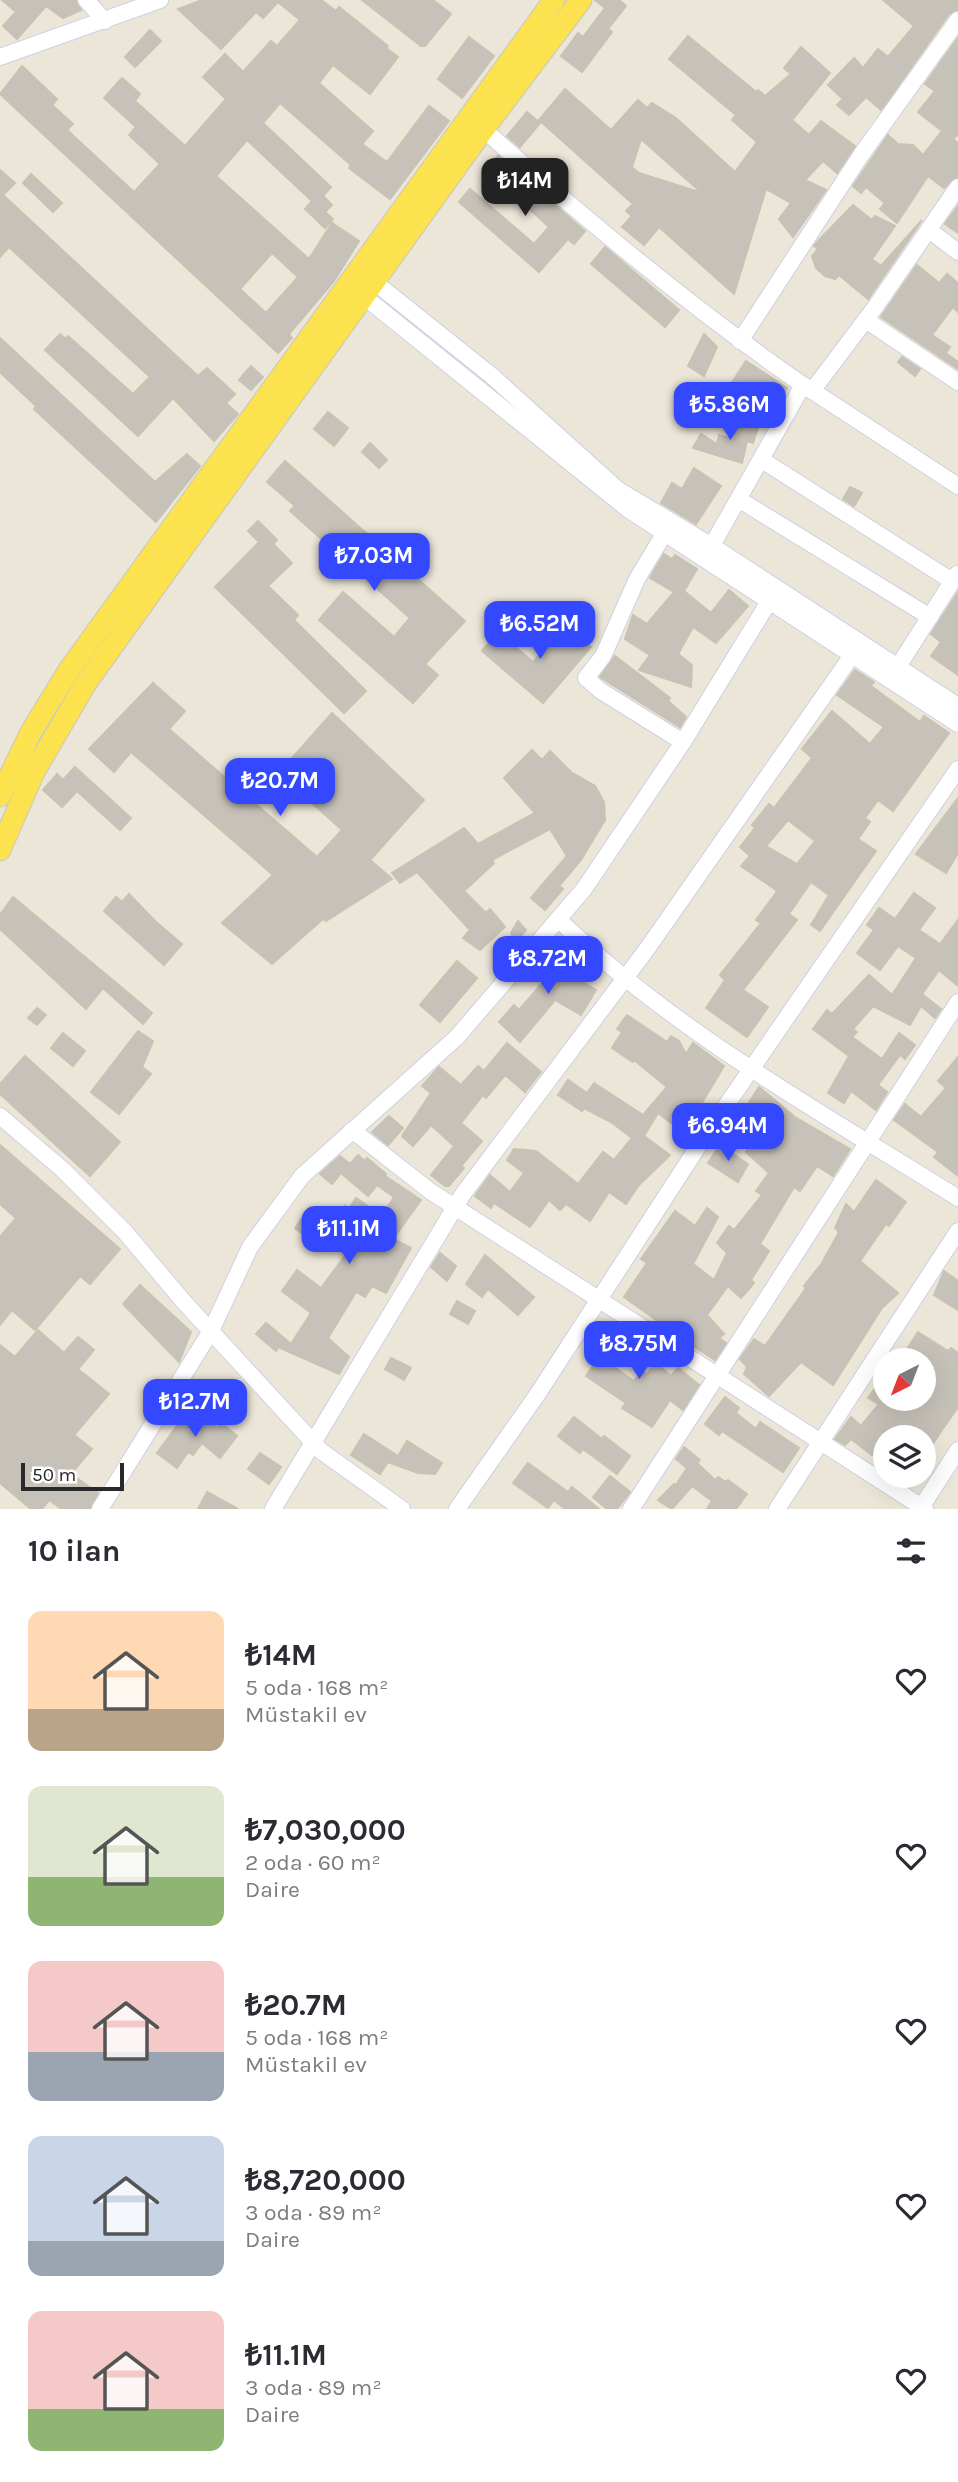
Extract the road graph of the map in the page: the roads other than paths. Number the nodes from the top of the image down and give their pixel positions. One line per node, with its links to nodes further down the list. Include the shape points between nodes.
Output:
1 (86, 0): 6 (street)
2 (160, 0): 6 (street)
3 (554, 0): 8 (main road)
4 (581, 0): 8 (main road)
5 (958, 20): 14 (street, via 861,155)
6 (105, 21): 7 (street)
7 (0, 57)
8 (476, 123): 12 (main road); 14 (street, via 639,264)
9 (958, 187): 10 (street)
10 (929, 230): 11 (street); 13 (street)
11 (958, 252)
12 (360, 282): 20 (street, via 584,476); 21 (street, via 492,376 617,489); 31 (main road, via 69,670 31,732); 32 (main road, via 86,683 34,772)
13 (866, 320): 15 (street); 16 (street)
14 (740, 341): 16 (street)
15 (958, 382)
16 (807, 388): 17 (street); 18 (street)
17 (762, 460): 19 (street); 22 (street)
18 (958, 486)
19 (740, 500): 21 (street); 24 (street)
20 (664, 534): 21 (street); 29 (street, via 637,579 603,656 586,678)
21 (708, 552): 23 (street); 26 (street)
22 (955, 576): 24 (street)
23 (770, 600): 25 (street); 29 (street)
24 (930, 617): 26 (street)
25 (853, 654): 26 (street); 34 (street)
26 (893, 673): 27 (street); 28 (street)
27 (958, 706)
28 (958, 724)
29 (683, 743): 33 (street, via 584,889)
30 (958, 769): 36 (street)
31 (0, 796)
32 (0, 850)
33 (558, 919): 34 (street); 38 (street, via 457,1037)
34 (624, 980): 36 (street); 41 (street)
35 (958, 1002): 39 (street)
36 (752, 1068): 39 (street); 43 (street)
37 (0, 1116): 44 (street, via 125,1231)
38 (352, 1130): 41 (street, via 430,1191); 44 (street, via 302,1176 250,1247)
39 (868, 1141): 40 (street); 45 (street)
40 (958, 1198)
41 (456, 1205): 43 (street); 46 (street)
42 (958, 1231): 47 (street)
43 (598, 1300): 45 (street); 53 (street)
44 (211, 1331): 46 (street); 50 (street)
45 (718, 1377): 47 (street); 54 (street)
46 (314, 1443): 51 (street); 52 (street)
47 (820, 1443): 49 (street); 55 (street)
48 (958, 1450): 49 (street)
49 (922, 1508)
50 (100, 1509)
51 (274, 1509)
52 (402, 1509)
53 (457, 1509)
54 (631, 1509)
55 (777, 1509)

